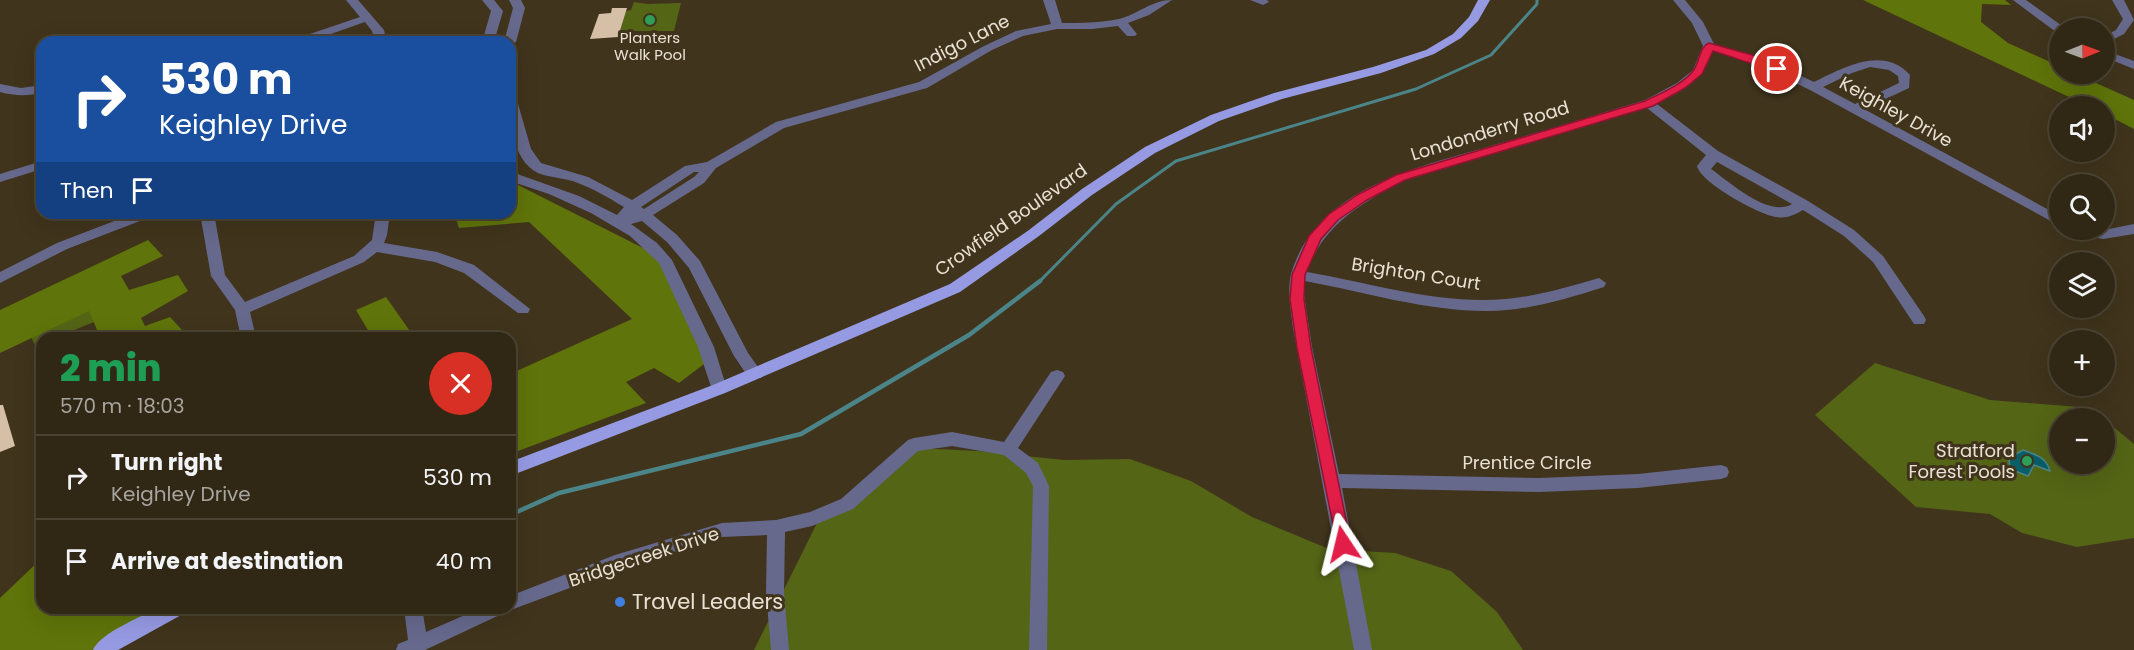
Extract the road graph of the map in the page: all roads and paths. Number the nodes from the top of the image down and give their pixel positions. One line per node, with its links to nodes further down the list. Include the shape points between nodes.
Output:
1 (352, 0): 10 (street)
2 (488, 0): 12 (street, via 497,11)
3 (515, 0): 11 (street, via 519,8)
4 (1049, 0): 15 (street)
5 (1166, 0): 13 (street, Indigo Lane)
6 (1484, 0): 54 (main road, Crowfield Boulevard, via 1474,19 1457,36 1430,52 1215,118 1150,150 955,288)
7 (1679, 0): 22 (street, via 1697,22)
8 (2019, 0): 14 (street)
9 (2118, 0): 17 (street, via 2129,19)
10 (367, 18): 18 (street); 19 (street)
11 (516, 18): 12 (street); 21 (street)
12 (495, 21): 20 (street)
13 (1121, 22): 15 (street, Indigo Lane); 16 (street)
14 (2049, 22)
15 (1057, 26): 32 (street, Indigo Lane, via 1020,33 923,85 780,125)
16 (1131, 34)
17 (2115, 35)
18 (315, 36)
19 (380, 36)
20 (490, 36)
21 (512, 36)
22 (1709, 46): 25 (street, Keighley Drive, via 1759,61); 28 (street, Londonderry Road, via 1698,72 1682,86)
23 (2115, 57): 24 (street)
24 (2134, 65)
25 (1814, 87): 29 (street, Keighley Drive); 29 (street, via 1872,62 1893,66 1904,75 1905,85)
26 (0, 88): 27 (street, via 12,92)
27 (36, 90)
28 (1649, 103): 31 (street); 47 (street, Londonderry Road, via 1401,177 1333,217 1316,236)
29 (1855, 109): 39 (street, Keighley Drive)
30 (516, 119): 37 (street, via 526,152 536,166 597,186)
31 (1713, 154): 36 (street); 36 (street, via 1704,166 1706,171 1753,203 1774,213 1787,213)
32 (711, 165): 37 (street, Indigo Lane, via 690,169); 38 (street, Indigo Lane, via 699,180)
33 (36, 167): 34 (street)
34 (0, 178)
35 (516, 178): 43 (street, via 578,200)
36 (1803, 204): 52 (street, via 1849,233 1878,259)
37 (631, 207): 38 (street); 43 (street, Indigo Lane)
38 (644, 215): 43 (street, Indigo Lane); 54 (street, via 671,237 695,265 742,357)
39 (2049, 217)
40 (132, 219): 48 (street, via 62,246)
41 (208, 219): 50 (street, via 218,276)
42 (383, 219): 46 (street)
43 (618, 224): 56 (street, via 655,247 665,260 706,347)
44 (2134, 229): 45 (street)
45 (2115, 232)
46 (376, 247): 50 (street, via 359,259); 51 (street, via 437,257 469,269)
47 (1298, 275): 49 (street, Brighton Court, via 1473,305 1518,303); 60 (street, Londonderry Road, via 1304,348)
48 (0, 278)
49 (1599, 283)
50 (242, 309): 53 (street)
51 (523, 309)
52 (1919, 320)
53 (248, 332)
54 (755, 374): 56 (main road, Crowfield Boulevard)
55 (1058, 376): 57 (street)
56 (719, 389): 58 (main road, Crowfield Boulevard)
57 (1008, 449): 61 (street, Bridgecreek Drive, via 952,439 914,445 847,504 812,519); 69 (street, Bridgecreek Drive, via 1032,468 1041,486)
58 (516, 467)
59 (1721, 472): 60 (street, Prentice Circle, via 1638,481 1539,485)
60 (1332, 481): 70 (street, Londonderry Road)
61 (776, 527): 62 (street, Bridgecreek Drive, via 722,530 615,563); 68 (street, via 775,592)
62 (516, 602)
63 (165, 614): 67 (main road)
64 (413, 614): 66 (street)
65 (486, 614): 66 (street)
66 (411, 647)
67 (102, 650)
68 (780, 650)
69 (1038, 650)
70 (1363, 650)

